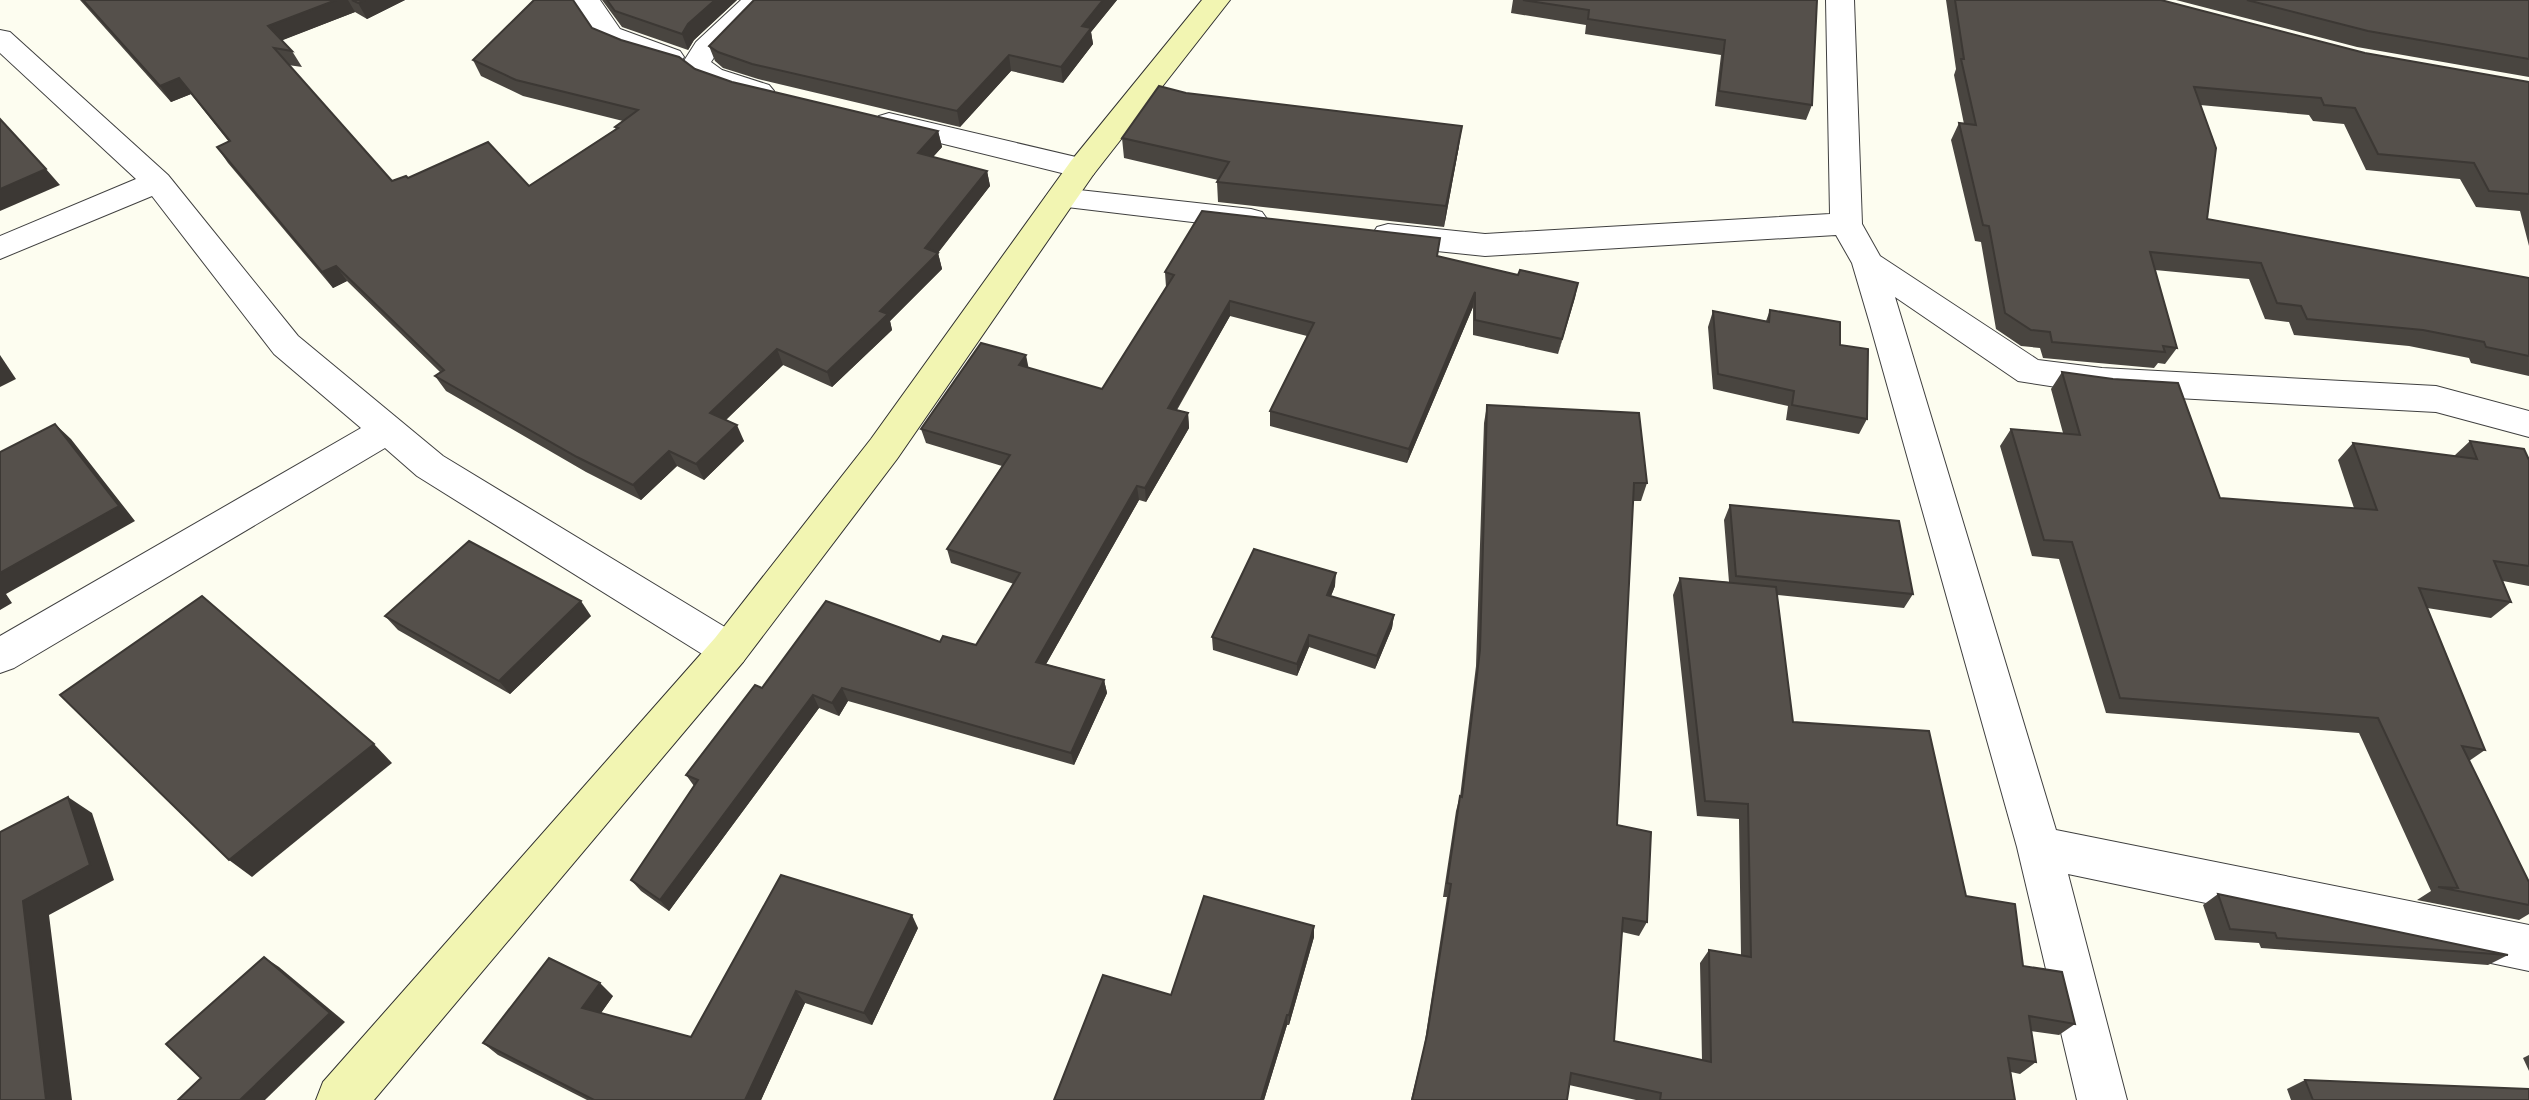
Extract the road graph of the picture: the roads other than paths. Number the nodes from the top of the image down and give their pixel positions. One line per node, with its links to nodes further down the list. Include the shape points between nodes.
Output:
1 (586, 0): 6 (street, via 610,35)
2 (757, 0): 6 (street, via 706,48)
3 (1216, 0): 10 (street)
4 (1840, 0): 12 (street)
5 (0, 38): 9 (street)
6 (696, 64): 7 (street, via 712,76)
7 (788, 98)
8 (868, 117): 10 (street)
9 (157, 182): 14 (street); 17 (street, via 286,345)
10 (1072, 183): 11 (street); 18 (street, via 884,449)
11 (1280, 222)
12 (1846, 224): 13 (street, via 1485,246); 15 (street)
13 (1362, 232)
14 (0, 248)
15 (1868, 263): 16 (street, via 2030,372 2102,381 2436,399); 20 (street)
16 (2529, 424)
17 (387, 430): 18 (street, via 430,466); 19 (street)
18 (729, 650): 22 (street)
19 (0, 656)
20 (2039, 847): 21 (street); 23 (street)
21 (2529, 947)
22 (341, 1100)
23 (2102, 1100)

